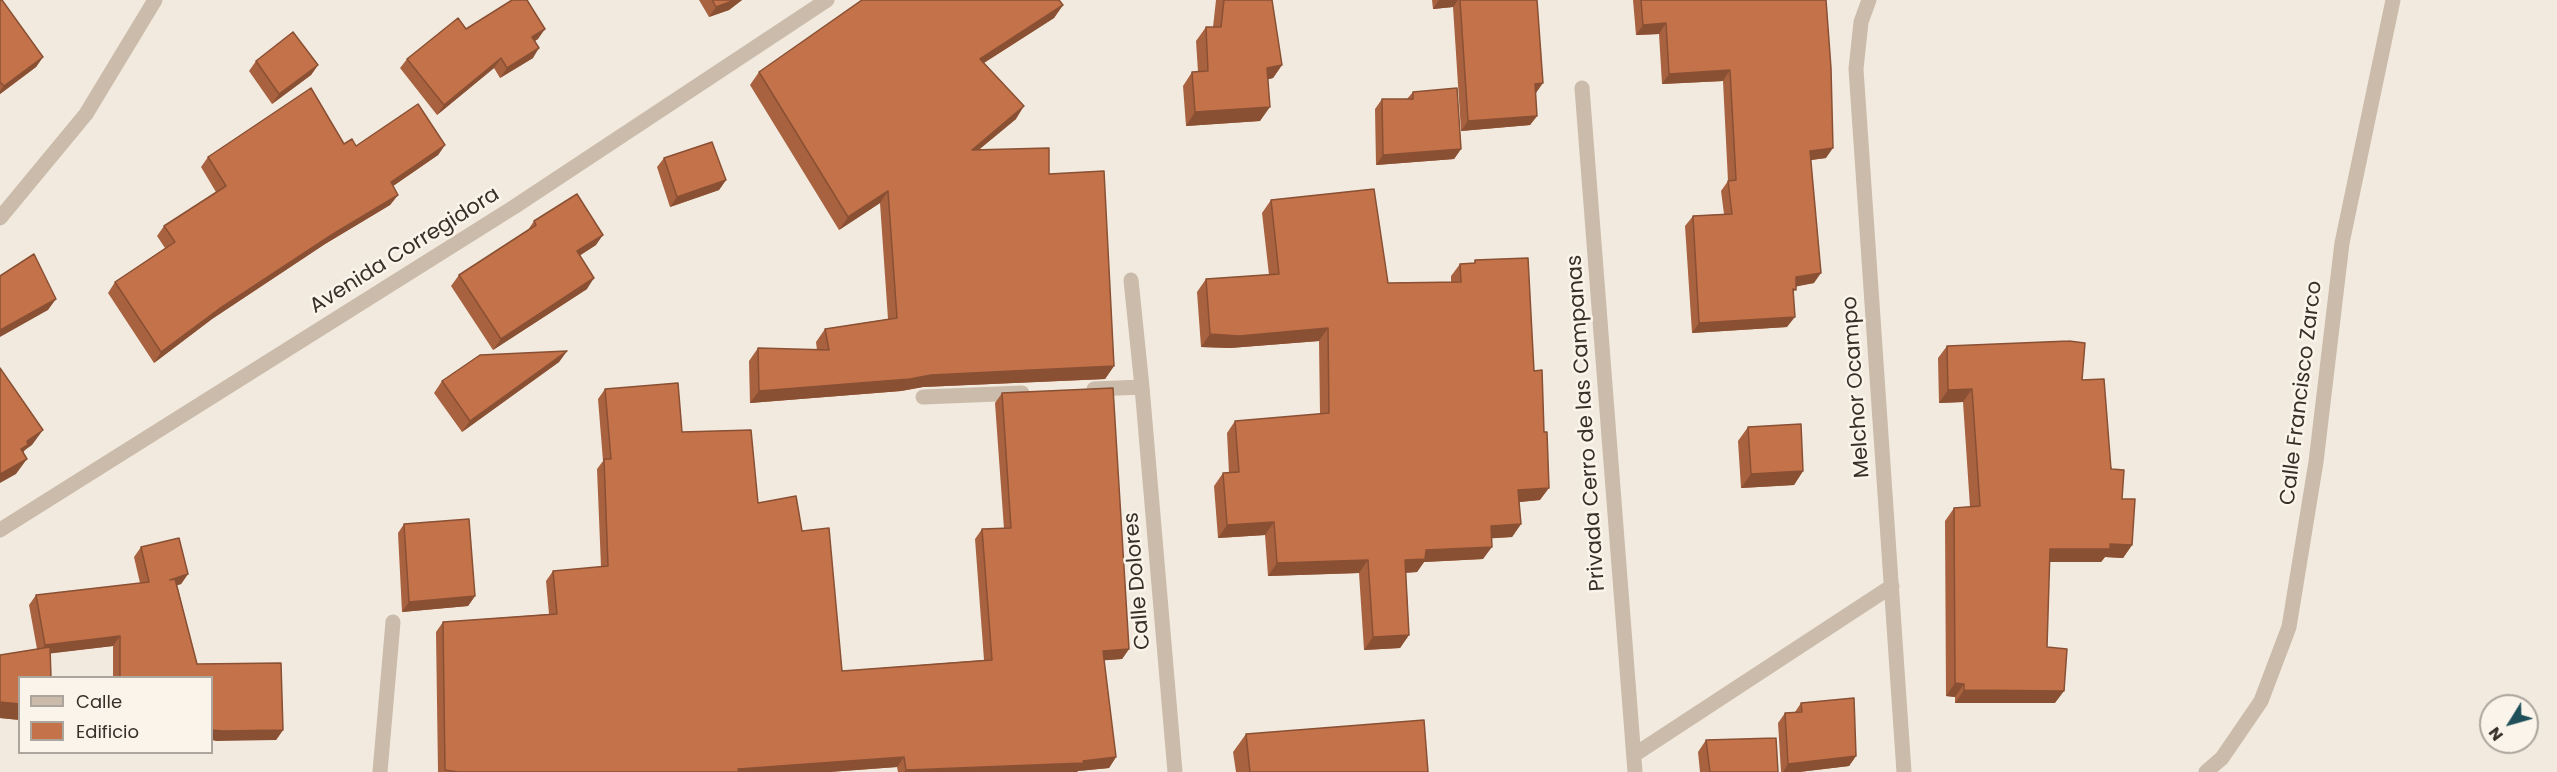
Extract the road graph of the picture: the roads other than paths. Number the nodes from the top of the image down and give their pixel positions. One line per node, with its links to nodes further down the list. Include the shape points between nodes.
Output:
1 (155, 0): 6 (street, via 86,114)
2 (826, 0): 12 (street, Avenida Corregidora, via 514,207)
3 (1869, 0): 13 (street, Melchor Ocampo, via 1861,22 1856,69)
4 (2393, 0): 20 (street, Calle Francisco Zarco, via 2342,243 2316,462 2289,627 2261,701 2222,758)
5 (1582, 88): 15 (street, Privada Cerro de las Campanas)
6 (0, 218)
7 (1131, 280): 8 (street, Calle Dolores)
8 (1142, 387): 9 (street); 17 (street, Calle Dolores)
9 (1073, 390)
10 (1038, 392): 11 (street)
11 (923, 397)
12 (0, 530)
13 (1892, 586): 15 (street); 19 (street, Melchor Ocampo)
14 (393, 621): 16 (street)
15 (1634, 755): 18 (street, Privada Cerro de las Campanas)
16 (380, 772)
17 (1175, 772)
18 (1635, 772)
19 (1905, 772)
20 (2206, 772)

